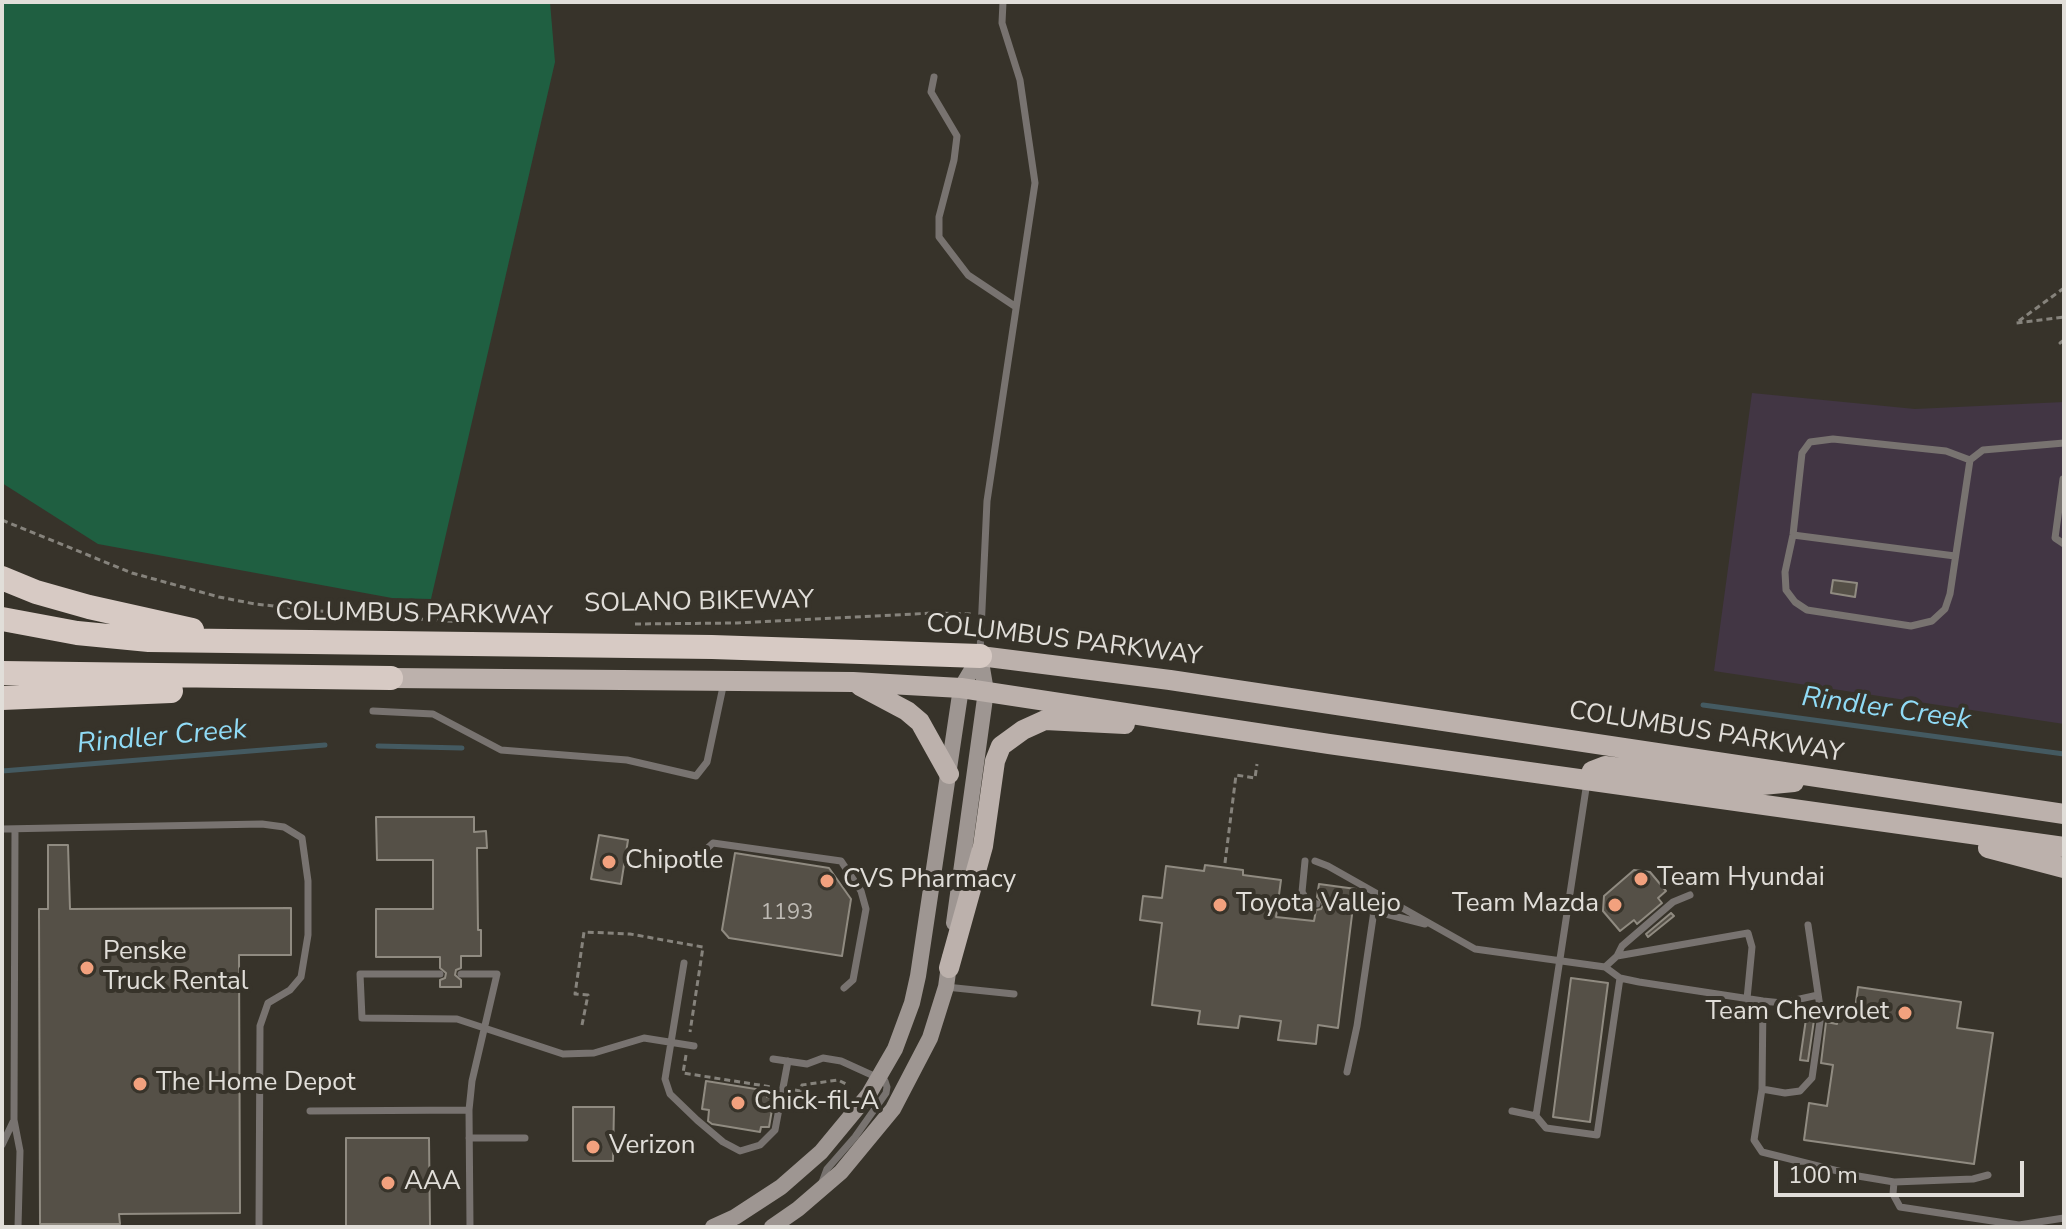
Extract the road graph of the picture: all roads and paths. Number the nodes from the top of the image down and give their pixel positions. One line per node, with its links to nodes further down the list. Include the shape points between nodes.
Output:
1 (1003, 2): 4 (lane, via 1002,23 1020,80 1035,183)
2 (934, 77): 4 (lane, via 931,92 957,136 939,237 968,275)
3 (2064, 288): 5 (path, via 2016,323)
4 (1016, 307): 14 (lane, via 987,501)
5 (2064, 317)
6 (2064, 443): 7 (lane, via 1983,450)
7 (1970, 460): 10 (lane, via 1946,451 1833,439 1810,442 1802,453); 12 (lane)
8 (2064, 478): 11 (lane, via 2055,538)
9 (2, 520): 16 (path, via 132,573 219,597)
10 (1793, 535): 12 (lane); 12 (lane, via 1785,572 1786,590 1795,602 1807,610 1911,626 1932,621 1945,609)
11 (2064, 544)
12 (1955, 556)
13 (2, 578): 18 (highway, via 89,607)
14 (983, 615): 17 (path, SOLANO BIKEWAY); 19 (path); 20 (lane)
15 (2, 619): 18 (highway, COLUMBUS PARKWAY, via 112,637)
16 (464, 622)
17 (628, 624)
18 (241, 641): 20 (highway, COLUMBUS PARKWAY)
19 (1017, 643)
20 (980, 656): 26 (main road); 27 (main road); 33 (main road, COLUMBUS PARKWAY)
21 (2, 673): 22 (highway)
22 (356, 678): 23 (highway); 28 (highway)
23 (391, 678): 24 (main road)
24 (725, 681): 25 (main road); 29 (lane, via 707,762 696,776 627,760 501,750 433,714)
25 (853, 682): 26 (main road); 32 (main road, via 920,722)
26 (961, 688): 27 (main road); 32 (main road)
27 (986, 691): 30 (main road); 58 (main road)
28 (2, 698)
29 (373, 711)
30 (1260, 733): 34 (main road); 58 (main road, via 1045,720 1001,746 983,846)
31 (1257, 764): 43 (path, via 1255,778 1236,775)
32 (949, 774): 71 (main road, via 915,990 904,1028)
33 (1830, 779): 34 (main road, via 1762,785 1605,766 1592,771); 35 (main road, COLUMBUS PARKWAY)
34 (1588, 780): 36 (main road); 53 (lane)
35 (2064, 814)
36 (1900, 824): 39 (main road); 44 (main road)
37 (2, 829): 38 (lane)
38 (15, 829): 77 (lane); 86 (lane, via 262,824 284,827 302,838 308,935 301,977 268,1003 260,1026)
39 (2064, 847)
40 (702, 853): 60 (lane, via 713,843 841,861 866,909 853,980)
41 (1305, 861): 47 (lane, via 1302,892 1308,902)
42 (1315, 861): 45 (lane)
43 (1225, 863)
44 (2064, 868)
45 (1380, 895): 49 (lane); 51 (lane)
46 (1690, 895): 52 (lane, via 1673,902)
47 (1317, 904)
48 (1353, 909): 49 (lane)
49 (1374, 911): 51 (lane); 70 (lane)
50 (1808, 925): 62 (lane)
51 (1434, 926): 53 (lane, via 1475,949)
52 (1617, 956): 55 (lane); 63 (lane, via 1748,933 1752,947)
53 (1559, 960): 55 (lane); 76 (lane)
54 (684, 963): 66 (lane)
55 (1605, 967): 59 (lane)
56 (440, 974): 65 (lane, via 360,974 362,1018 457,1019)
57 (461, 974): 65 (lane, via 497,974)
58 (948, 978): 61 (lane); 83 (main road, via 925,1050 893,1109)
59 (1620, 978): 63 (lane); 76 (lane, via 1597,1135 1546,1128)
60 (844, 988)
61 (1014, 994)
62 (1818, 995): 64 (lane, via 1782,1003); 72 (lane, via 1821,1014 1812,1078 1800,1091)
63 (1747, 999): 64 (lane)
64 (1763, 1001): 72 (lane)
65 (485, 1028): 66 (lane, via 563,1054 594,1053 644,1038); 73 (lane)
66 (671, 1043): 67 (lane); 69 (lane, via 665,1079 670,1094 740,1151 760,1145 775,1130)
67 (694, 1046)
68 (773, 1059): 69 (lane)
69 (788, 1061): 71 (lane, via 841,1061)
70 (1347, 1072)
71 (878, 1078): 83 (lane, via 885,1081 886,1093 827,1169); 88 (main road, via 854,1115 801,1170 758,1203)
72 (1762, 1089): 82 (lane, via 1754,1140 1762,1152)
73 (469, 1110): 74 (lane); 78 (lane)
74 (310, 1111)
75 (1512, 1111): 76 (lane)
76 (1536, 1116)
77 (14, 1120): 80 (lane); 85 (lane, via 20,1151)
78 (469, 1138): 79 (lane); 87 (lane)
79 (525, 1138)
80 (2, 1145)
81 (1988, 1175): 82 (lane)
82 (1894, 1182): 84 (lane, via 1894,1201 1900,1207 2019,1225)
83 (820, 1191): 89 (main road)
84 (2064, 1218)
85 (18, 1227)
86 (259, 1227)
87 (470, 1227)
88 (713, 1227)
89 (772, 1227)

